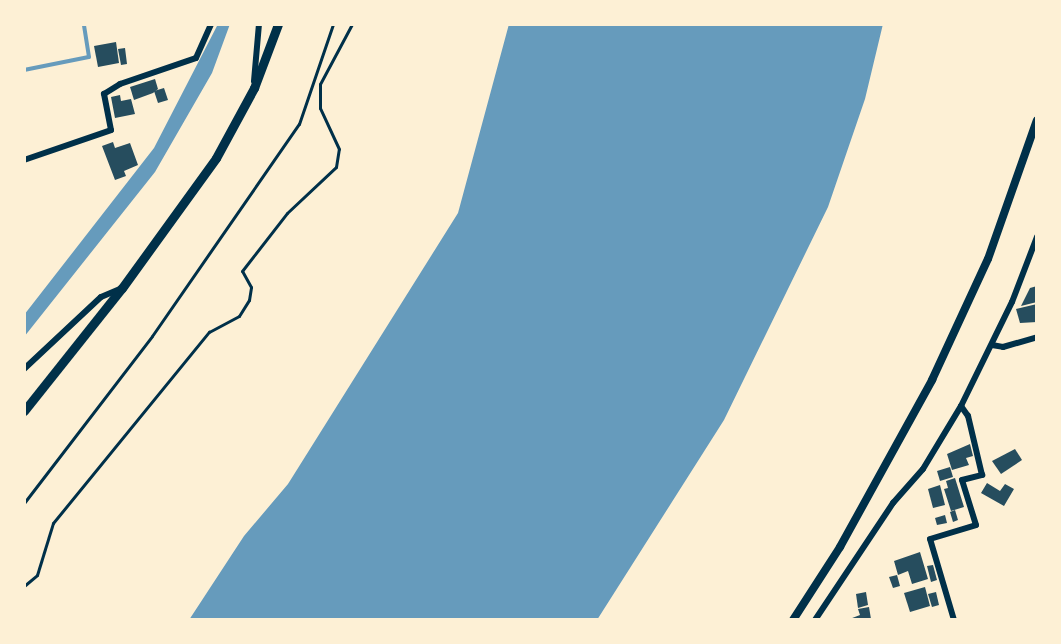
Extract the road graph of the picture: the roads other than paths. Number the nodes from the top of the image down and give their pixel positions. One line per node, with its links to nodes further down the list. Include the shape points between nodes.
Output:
1 (211, 24): 8 (street, via 196,58 120,84 104,94 111,130)
2 (259, 24): 6 (street)
3 (278, 24): 6 (main road)
4 (333, 24): 16 (lane, via 299,124 152,336)
5 (352, 24): 17 (lane, via 320,84 320,108 339,149 336,167 287,213 242,271 251,287 249,300 239,316 209,332 54,523 37,574)
6 (254, 88): 10 (main road, via 216,158)
7 (1037, 120): 18 (main road, via 988,259 933,380 840,547)
8 (24, 160)
9 (1037, 237): 12 (street)
10 (122, 288): 13 (street, via 101,297); 15 (main road)
11 (1037, 337): 12 (street, via 1003,347)
12 (992, 345): 14 (street)
13 (24, 369)
14 (961, 406): 19 (street, via 923,469 886,513); 20 (street, via 968,416 982,475 962,480 976,525 930,539)
15 (24, 411)
16 (24, 503)
17 (24, 586)
18 (794, 620)
19 (815, 620)
20 (954, 620)

